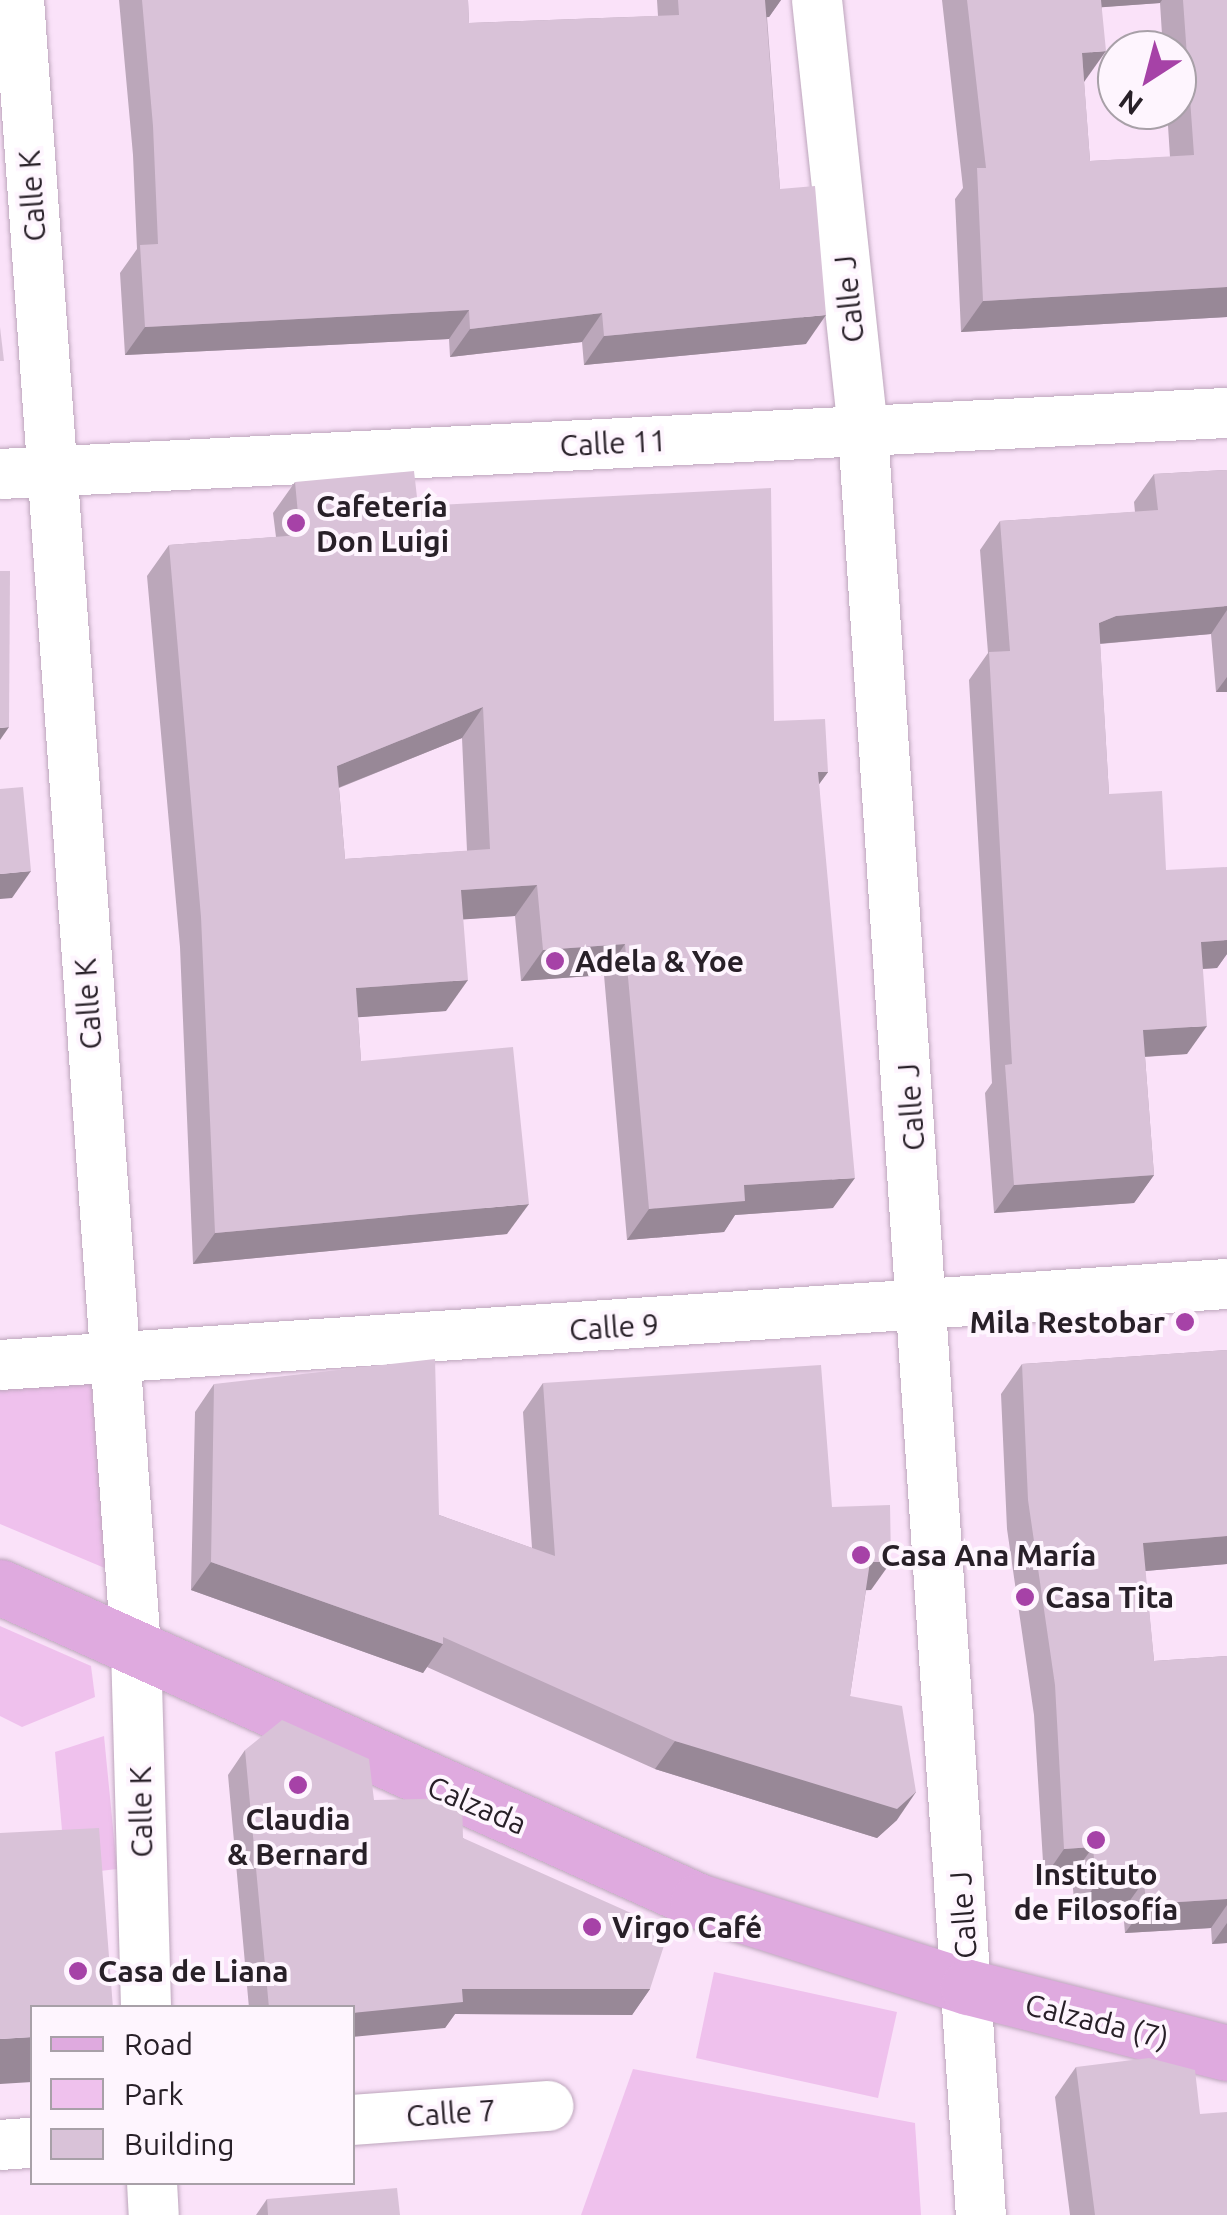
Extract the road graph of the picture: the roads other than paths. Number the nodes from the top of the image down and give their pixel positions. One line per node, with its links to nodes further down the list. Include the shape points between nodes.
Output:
1 (19, 0): 5 (street, Calle K)
2 (818, 0): 4 (street, Calle J)
3 (1227, 414): 4 (street, Calle 11)
4 (864, 430): 5 (street, Calle 11); 8 (street, Calle J)
5 (49, 470): 6 (street, Calle 11); 9 (street, Calle K)
6 (0, 474)
7 (1227, 1284): 8 (street, Calle 9)
8 (925, 1306): 9 (street, Calle 9); 13 (street, Calle J)
9 (114, 1361): 10 (street, Calle 9); 12 (street, Calle K)
10 (0, 1365)
11 (0, 1587): 12 (main road, Calzada)
12 (136, 1648): 13 (main road, Calzada, via 698,1900); 14 (street, Calle K)
13 (968, 1987): 15 (main road, Calzada (7)); 22 (street, Calle J)
14 (146, 2005)
15 (1227, 2053)
16 (549, 2106): 17 (street, Calle 7)
17 (355, 2120)
18 (30, 2143): 19 (street)
19 (0, 2145)
20 (152, 2185): 21 (street)
21 (154, 2215)
22 (981, 2215)

